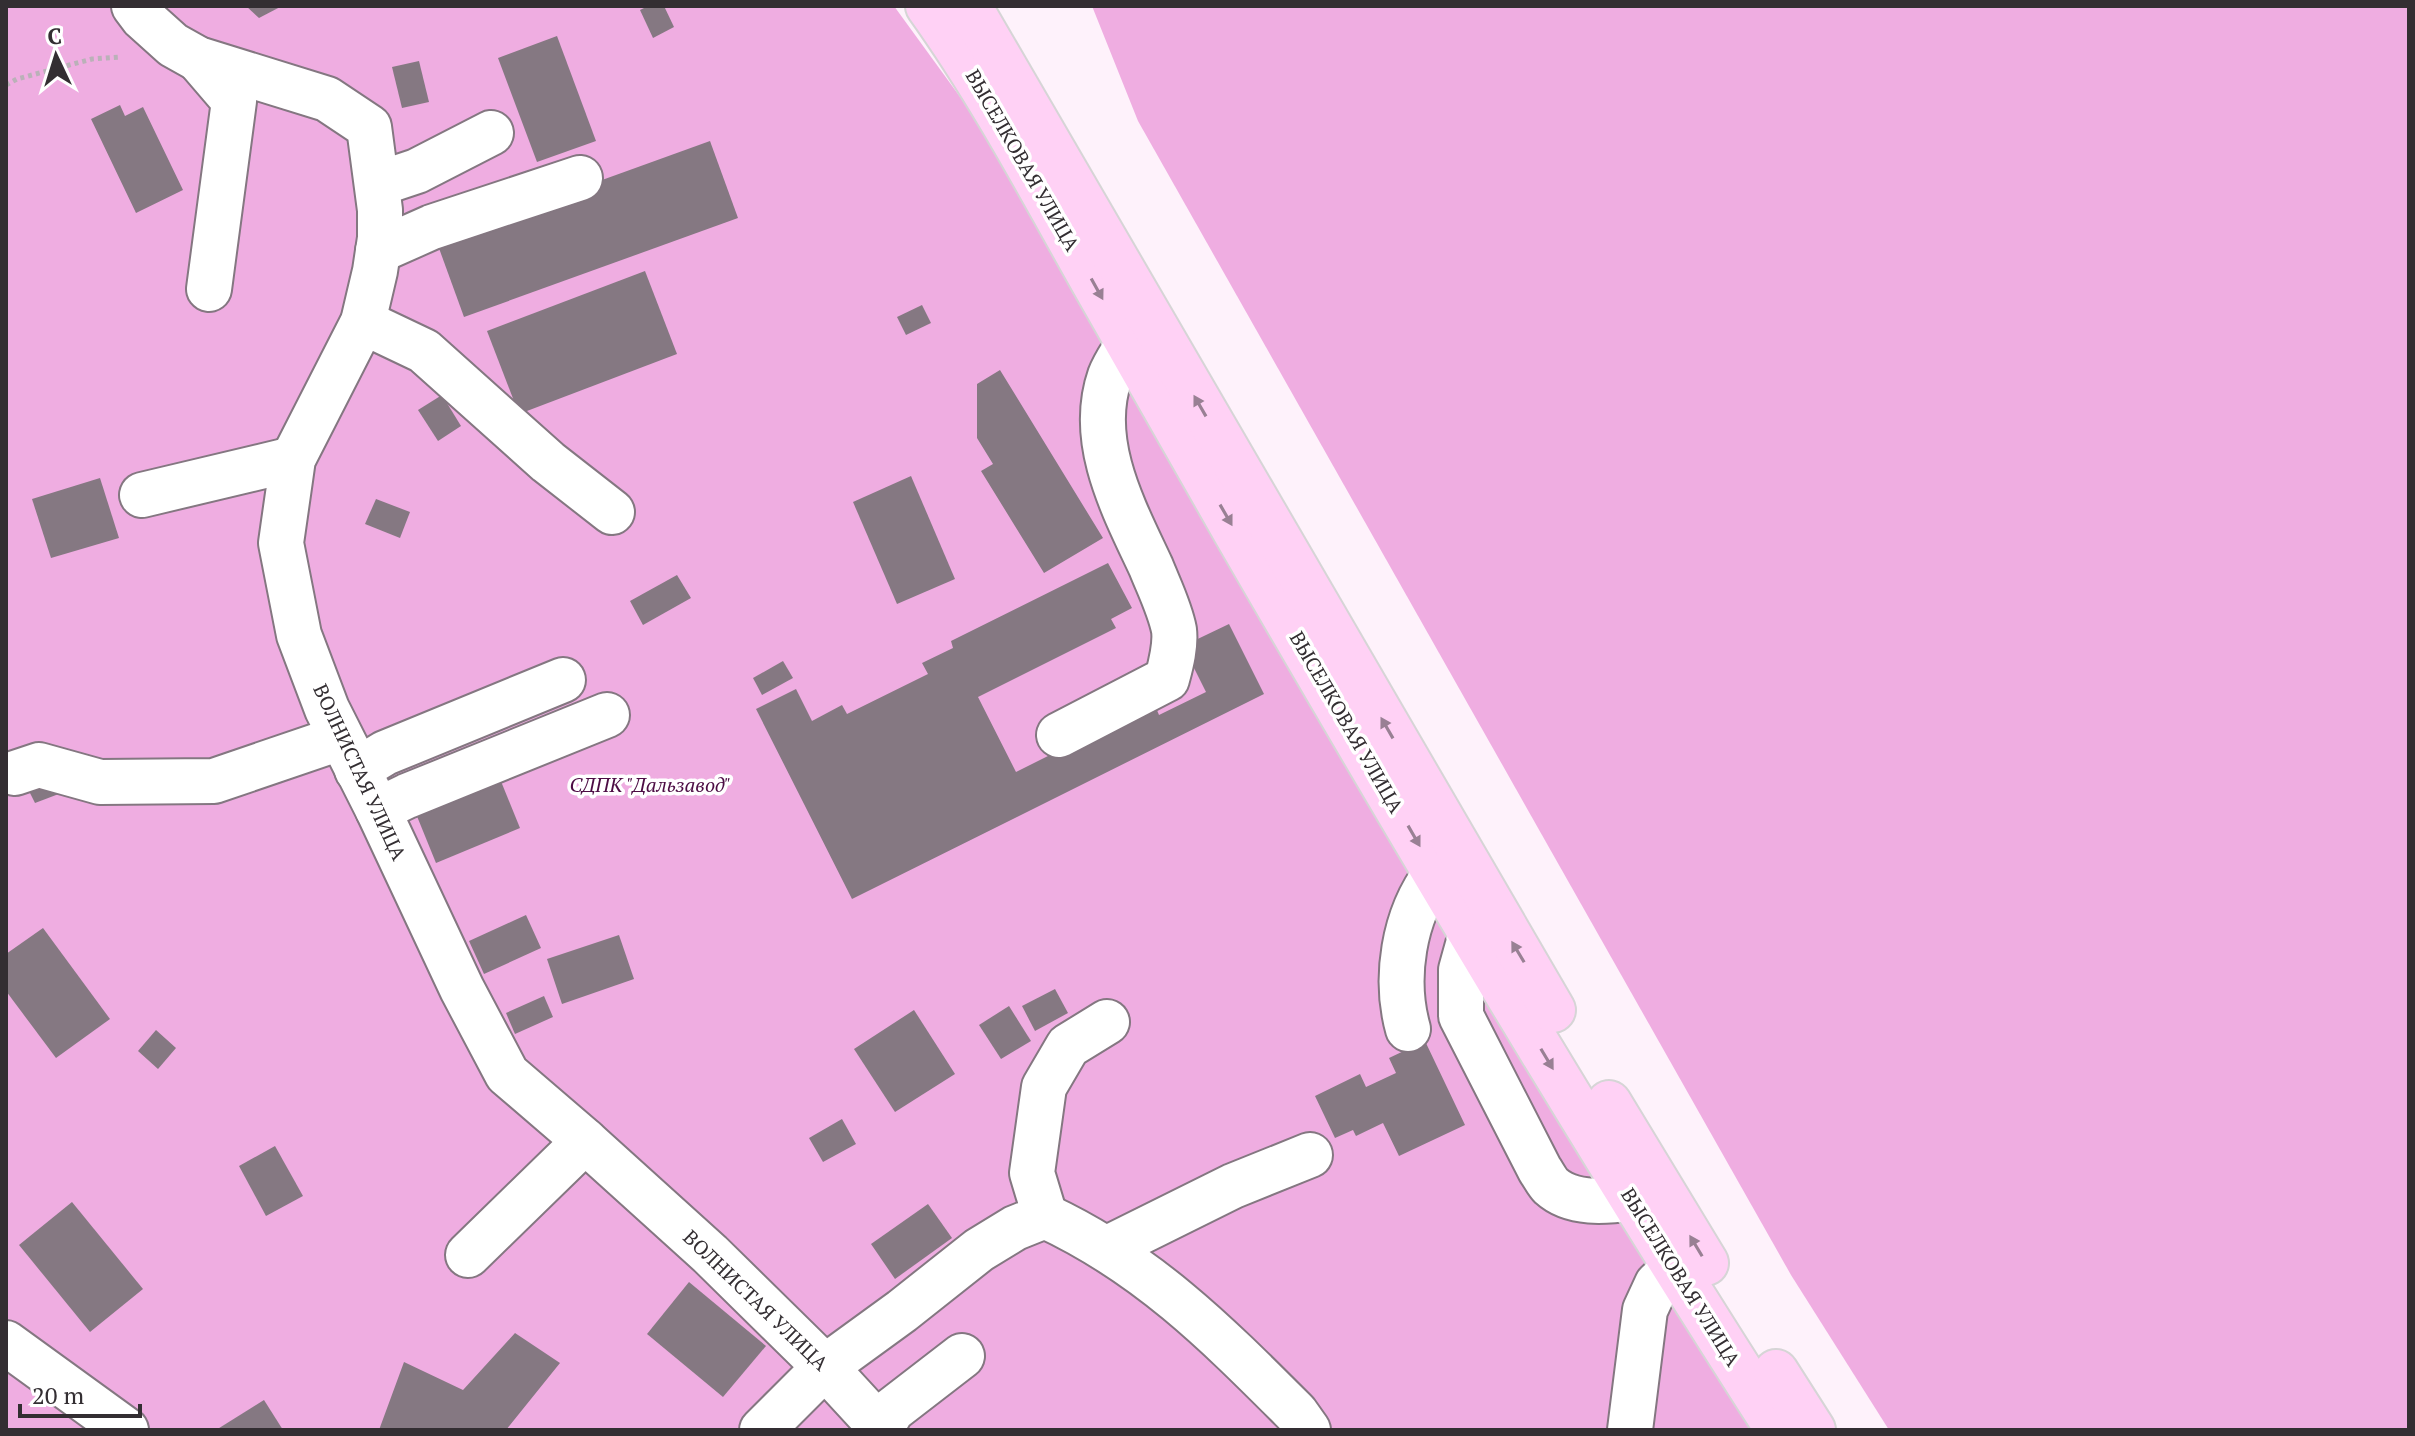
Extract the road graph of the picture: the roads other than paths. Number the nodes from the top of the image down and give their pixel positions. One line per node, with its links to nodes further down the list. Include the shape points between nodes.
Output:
1 (134, 6): 4 (street, ВОЛНИСТАЯ УЛИЦА, via 173,45)
2 (928, 6): 11 (main road, ВЫСЕЛКОВАЯ УЛИЦА, one-way to 11, via 1041,187)
3 (973, 9): 40 (main road, ВЫСЕЛКОВАЯ УЛИЦА, one-way to 3, via 1456,848)
4 (198, 59): 7 (street, ВОЛНИСТАЯ УЛИЦА, via 327,99 369,127); 9 (street, via 234,101)
5 (491, 133): 7 (street, via 417,171)
6 (580, 178): 8 (street, via 432,227)
7 (378, 184): 8 (street, ВОЛНИСТАЯ УЛИЦА)
8 (378, 251): 10 (street, ВОЛНИСТАЯ УЛИЦА)
9 (209, 289)
10 (363, 322): 12 (street, ВОЛНИСТАЯ УЛИЦА); 14 (street, via 424,351)
11 (1128, 344): 17 (street, via 1110,375 1102,416 1104,445 1121,501 1170,617 1172,660 1167,679); 21 (main road, ВЫСЕЛКОВАЯ УЛИЦА, one-way to 21)
12 (293, 459): 13 (street); 18 (street, ВОЛНИСТАЯ УЛИЦА, via 281,543 299,635)
13 (142, 495)
14 (612, 512)
15 (563, 680): 18 (street, via 385,753)
16 (607, 715): 20 (street)
17 (1059, 735)
18 (334, 753): 19 (street, via 214,781 100,782 39,765); 20 (street, ВОЛНИСТАЯ УЛИЦА)
19 (15, 773)
20 (378, 810): 25 (street, ВОЛНИСТАЯ УЛИЦА, via 507,1074)
21 (1436, 873): 22 (main road, ВЫСЕЛКОВАЯ УЛИЦА); 24 (street, via 1417,907 1405,946 1401,992)
22 (1471, 934): 27 (main road, ВЫСЕЛКОВАЯ УЛИЦА, one-way to 27); 27 (street, via 1461,970 1461,1016 1540,1170 1551,1186 1569,1196 1601,1203)
23 (1107, 1022): 28 (street, via 1068,1046 1044,1087 1032,1173)
24 (1408, 1029)
25 (585, 1141): 30 (street); 34 (street, ВОЛНИСТАЯ УЛИЦА, via 710,1254)
26 (1310, 1155): 29 (street, via 1233,1186)
27 (1631, 1198): 31 (main road, ВЫСЕЛКОВАЯ УЛИЦА)
28 (1045, 1216): 29 (street); 34 (street, via 979,1250 902,1311)
29 (1108, 1248): 37 (street, via 1186,1306)
30 (468, 1255)
31 (1674, 1268): 38 (street, via 1657,1284 1645,1310); 39 (main road, ВЫСЕЛКОВАЯ УЛИЦА)
32 (6, 1343): 35 (street)
33 (962, 1356): 34 (street, via 892,1410)
34 (857, 1410): 36 (street)
35 (126, 1430)
36 (762, 1430)
37 (1308, 1430)
38 (1630, 1430)
39 (1778, 1430)
40 (1813, 1430)

